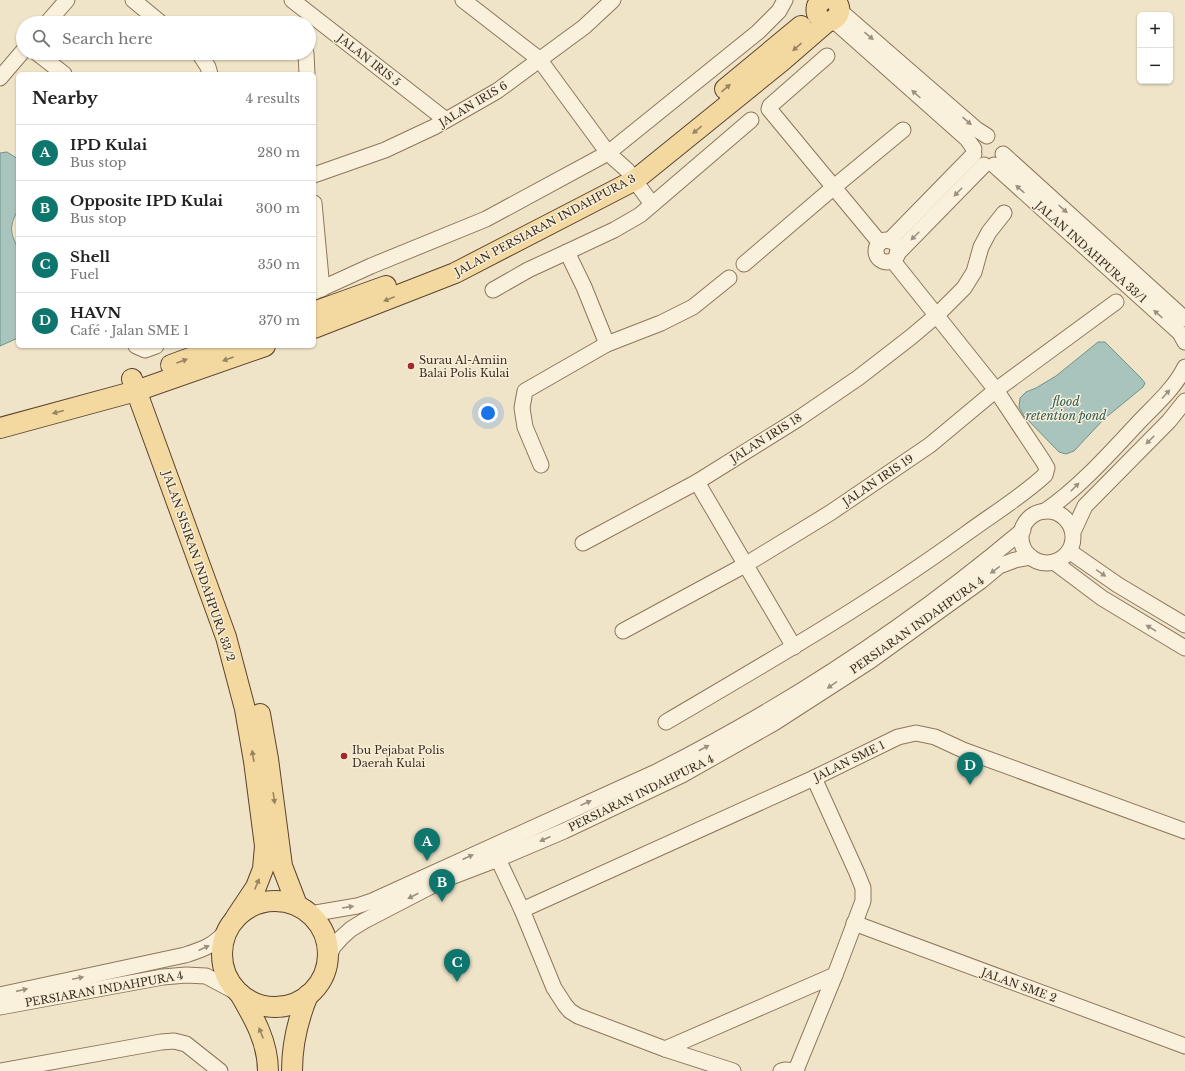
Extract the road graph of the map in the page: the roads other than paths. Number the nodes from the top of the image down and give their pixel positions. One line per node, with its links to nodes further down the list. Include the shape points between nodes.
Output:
1 (67, 0): 8 (street)
2 (132, 0): 9 (street)
3 (292, 0): 10 (street, JALAN IRIS 5)
4 (463, 0): 16 (street)
5 (613, 0): 16 (street, JALAN IRIS 6, via 584,27)
6 (785, 0): 12 (street, via 780,11)
7 (827, 7): 13 (main road, JALAN PERSIARAN INDAHPURA 3); 27 (street, one-way to 27); 29 (street, JALAN INDAHPURA 33/1, one-way to 7)
8 (53, 16)
9 (152, 16)
10 (304, 16)
11 (316, 25): 24 (street, JALAN IRIS 5)
12 (758, 32): 13 (street); 28 (street)
13 (777, 55): 31 (main road, JALAN PERSIARAN INDAHPURA 3)
14 (827, 56): 32 (street, via 770,106 769,110)
15 (16, 59): 23 (street)
16 (539, 59): 24 (street, JALAN IRIS 6, via 497,91); 28 (street)
17 (46, 60): 20 (street)
18 (204, 60): 21 (street)
19 (306, 60): 22 (street)
20 (61, 72)
21 (209, 72)
22 (307, 72)
23 (0, 78)
24 (446, 120): 30 (street, JALAN IRIS 6, via 386,150)
25 (751, 120): 33 (street)
26 (903, 130): 32 (street)
27 (987, 136): 29 (street, via 978,140); 29 (street, via 1000,141 1003,150)
28 (608, 153): 31 (street); 41 (street, via 486,219)
29 (986, 158): 35 (street, via 923,206); 38 (street, one-way to 38); 46 (street, JALAN INDAHPURA 33/1, one-way to 46); 48 (street, JALAN INDAHPURA 33/1, one-way to 29, via 1180,333)
30 (316, 174)
31 (631, 175): 33 (street); 44 (main road, JALAN PERSIARAN INDAHPURA 3, via 452,262); 47 (main road, JALAN PERSIARAN INDAHPURA 3, one-way to 47, via 455,273)
32 (834, 187): 35 (street); 39 (street)
33 (652, 204): 37 (street, via 640,215 614,230)
34 (1004, 212): 45 (street, JALAN IRIS 18, via 981,247 968,283)
35 (884, 242): 38 (street, via 876,249 878,258 884,262)
36 (316, 246): 41 (street)
37 (567, 252): 42 (street); 49 (street)
38 (895, 257): 45 (street)
39 (744, 264)
40 (729, 278): 49 (street, via 692,307 661,323)
41 (318, 290)
42 (493, 290)
43 (1116, 302): 56 (street, JALAN IRIS 19)
44 (316, 311)
45 (937, 315): 56 (street); 61 (street, JALAN IRIS 18, via 858,378)
46 (1185, 319)
47 (316, 327)
48 (1185, 342)
49 (607, 344): 60 (street, via 525,391 522,408 525,427)
50 (140, 348): 51 (street)
51 (150, 348)
52 (219, 348): 55 (main road, one-way to 52)
53 (258, 348): 55 (main road, one-way to 55)
54 (1185, 367): 62 (street, one-way to 54, via 1063,499 1123,439 1169,390)
55 (141, 383): 58 (main road); 59 (main road, one-way to 59); 78 (main road, JALAN SISIRAN INDAHPURA 33/2, one-way to 78, via 204,536 237,633 258,705 282,866); 80 (main road, JALAN SISIRAN INDAHPURA 33/2, one-way to 55, via 256,887 263,869 265,846 254,761 245,709 226,637 169,478)
56 (996, 390): 69 (street, JALAN IRIS 19, via 930,445 830,513); 72 (street, via 1044,461 1047,468 1045,475 939,553)
57 (1185, 401): 64 (street, one-way to 64, via 1169,421 1085,506)
58 (0, 414)
59 (0, 428)
60 (541, 465)
61 (697, 482): 65 (street, JALAN IRIS 18); 69 (street)
62 (1045, 511): 63 (street, via 1031,517); 64 (street, via 1058,513 1071,526)
63 (1022, 530): 67 (street, via 1023,545); 78 (street, PERSIARAN INDAHPURA 4, one-way to 63, via 357,906 372,901 710,745 861,652 951,588)
64 (1073, 532): 66 (street)
65 (583, 544)
66 (1068, 551): 68 (street); 70 (street, one-way to 70, via 1118,585)
67 (1032, 557): 68 (street, via 1038,561); 77 (street, PERSIARAN INDAHPURA 4, one-way to 77, via 999,566 870,661 774,723 682,775)
68 (1054, 562): 73 (street, one-way to 68, via 1102,598)
69 (745, 565): 71 (street, JALAN IRIS 19); 72 (street)
70 (1185, 625)
71 (623, 631)
72 (794, 647): 74 (street)
73 (1185, 648)
74 (666, 722)
75 (814, 778): 76 (street, JALAN SME 1, via 898,737 916,733); 79 (street, JALAN SME 1); 81 (street, via 863,888 863,901)
76 (1185, 831)
77 (498, 859): 79 (street); 82 (street, PERSIARAN INDAHPURA 4, one-way to 82, via 443,880 358,925 333,947)
78 (303, 910): 80 (main road, via 281,901 265,902 249,908); 82 (main road, via 321,928 327,944)
79 (522, 910): 89 (street, via 554,988 570,1011)
80 (232, 923): 84 (main road, via 222,946 222,964 228,980); 85 (street, PERSIARAN INDAHPURA 4, one-way to 80, via 185,955 206,948 222,937)
81 (854, 923): 83 (street); 88 (street, JALAN SME 2)
82 (327, 962): 86 (main road, via 324,974)
83 (835, 975): 89 (street); 95 (street)
84 (240, 994): 86 (main road, via 256,1003 274,1007 292,1004); 87 (street, PERSIARAN INDAHPURA 4, via 206,976 186,975); 92 (main road, one-way to 84, via 262,1035)
85 (0, 995)
86 (308, 995): 93 (main road, via 297,1027)
87 (0, 1007)
88 (1185, 1046)
89 (665, 1048): 94 (street)
90 (1, 1071): 91 (street, via 174,1041 186,1044)
91 (220, 1071)
92 (268, 1071)
93 (292, 1071)
94 (733, 1071)
95 (791, 1071)

